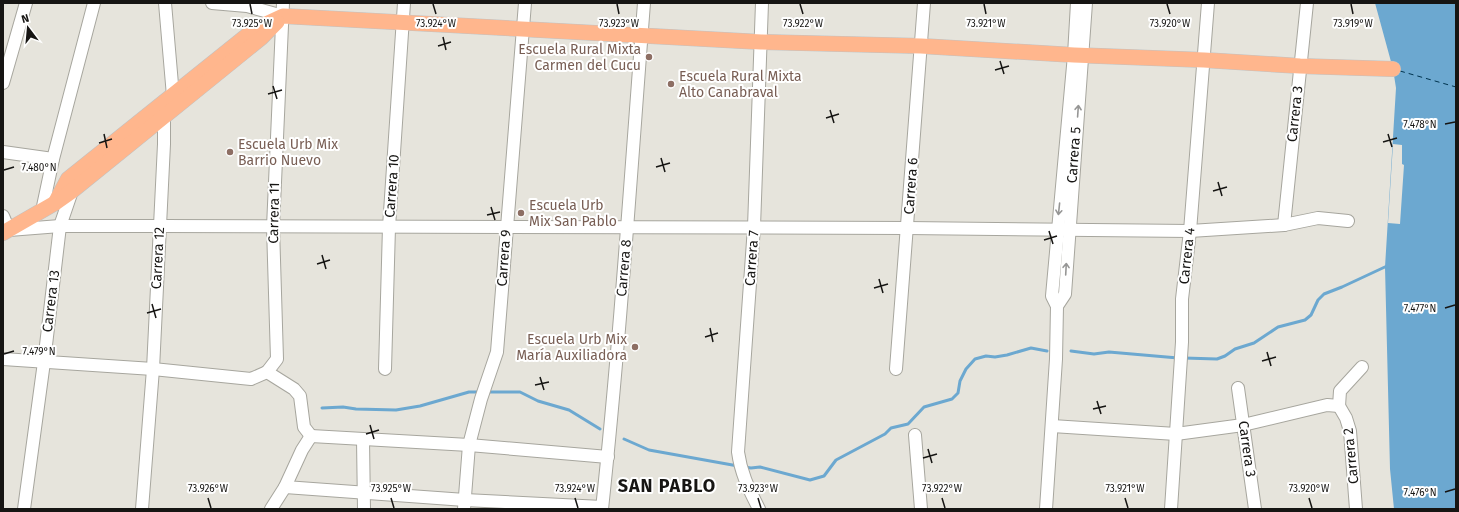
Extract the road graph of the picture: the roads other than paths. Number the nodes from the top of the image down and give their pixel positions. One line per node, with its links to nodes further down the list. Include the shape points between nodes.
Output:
1 (26, 3): 20 (street)
2 (94, 3): 29 (street)
3 (165, 3): 26 (street, Carrera 12)
4 (212, 3): 14 (street)
5 (404, 3): 15 (street, Carrera 10)
6 (525, 3): 16 (street, Carrera 9)
7 (644, 3): 17 (street, Carrera 8)
8 (762, 3): 18 (street, Carrera 7)
9 (924, 3): 19 (street, Carrera 6)
10 (1077, 3): 21 (street, Carrera 5)
11 (1086, 3): 21 (street, Carrera 5)
12 (1208, 3): 22 (street, Carrera 4)
13 (1307, 3): 23 (street, Carrera 3)
14 (283, 9): 15 (main road); 26 (main road); 27 (main road, via 261,38); 37 (street, Carrera 11)
15 (404, 22): 16 (main road); 38 (street, Carrera 10)
16 (523, 29): 17 (main road); 39 (street, Carrera 9)
17 (641, 35): 18 (main road); 40 (street, Carrera 8)
18 (761, 42): 19 (main road); 41 (street, Carrera 7)
19 (922, 46): 21 (main road); 42 (street, Carrera 6)
20 (7, 53): 25 (street)
21 (1078, 55): 22 (main road); 43 (street, Carrera 5)
22 (1204, 60): 23 (main road); 45 (street, Carrera 4)
23 (1300, 66): 24 (main road); 34 (street, Carrera 3)
24 (1393, 69)
25 (3, 83)
26 (168, 99): 27 (street, Carrera 12); 31 (main road, via 68,179)
27 (164, 117): 30 (main road); 36 (street, Carrera 12)
28 (3, 152): 29 (street)
29 (53, 159): 31 (street)
30 (72, 191): 31 (main road); 35 (street, Carrera 13)
31 (48, 207): 44 (main road)
32 (3, 216): 44 (street)
33 (1348, 221): 34 (street, via 1318,218)
34 (1284, 225): 45 (street)
35 (60, 226): 36 (street); 44 (street); 47 (street, Carrera 13)
36 (160, 226): 37 (street); 49 (street, Carrera 12)
37 (273, 227): 38 (street); 52 (street, Carrera 11, via 277,359)
38 (389, 227): 39 (street); 50 (street, Carrera 10)
39 (507, 227): 40 (street); 61 (street, Carrera 9, via 497,352)
40 (627, 227): 41 (street); 62 (street, Carrera 8)
41 (754, 227): 42 (street); 71 (street, Carrera 7, via 738,452 745,482)
42 (907, 228): 43 (street); 51 (street, Carrera 6)
43 (1063, 230): 45 (street); 56 (street, Carrera 5, via 1065,294 1057,306)
44 (6, 231)
45 (1190, 231): 57 (street, Carrera 4, via 1182,299)
46 (3, 360): 47 (street)
47 (44, 362): 49 (street); 67 (street, Carrera 13)
48 (1362, 367): 54 (street, via 1340,391)
49 (153, 368): 52 (street, via 251,379); 68 (street, Carrera 12)
50 (385, 369)
51 (896, 369)
52 (267, 372): 59 (street, via 294,389 300,396 304,427)
53 (1238, 388): 55 (street, Carrera 3)
54 (1339, 406): 55 (street, via 1326,405); 76 (street, Carrera 2, via 1350,431)
55 (1243, 425): 57 (street); 75 (street, Carrera 3)
56 (1052, 426): 57 (street); 73 (street, Carrera 5)
57 (1176, 434): 74 (street, Carrera 4)
58 (915, 435): 72 (street)
59 (311, 436): 60 (street); 63 (street)
60 (363, 440): 61 (street); 64 (street)
61 (469, 445): 62 (street); 65 (street, Carrera 9)
62 (608, 457): 66 (street, Carrera 8)
63 (285, 487): 64 (street); 69 (street)
64 (364, 493): 65 (street); 70 (street)
65 (465, 505): 66 (street)
66 (602, 508)
67 (24, 509)
68 (142, 509)
69 (271, 509)
70 (364, 509)
71 (759, 509)
72 (922, 509)
73 (1046, 509)
74 (1171, 509)
75 (1255, 509)
76 (1356, 509)

